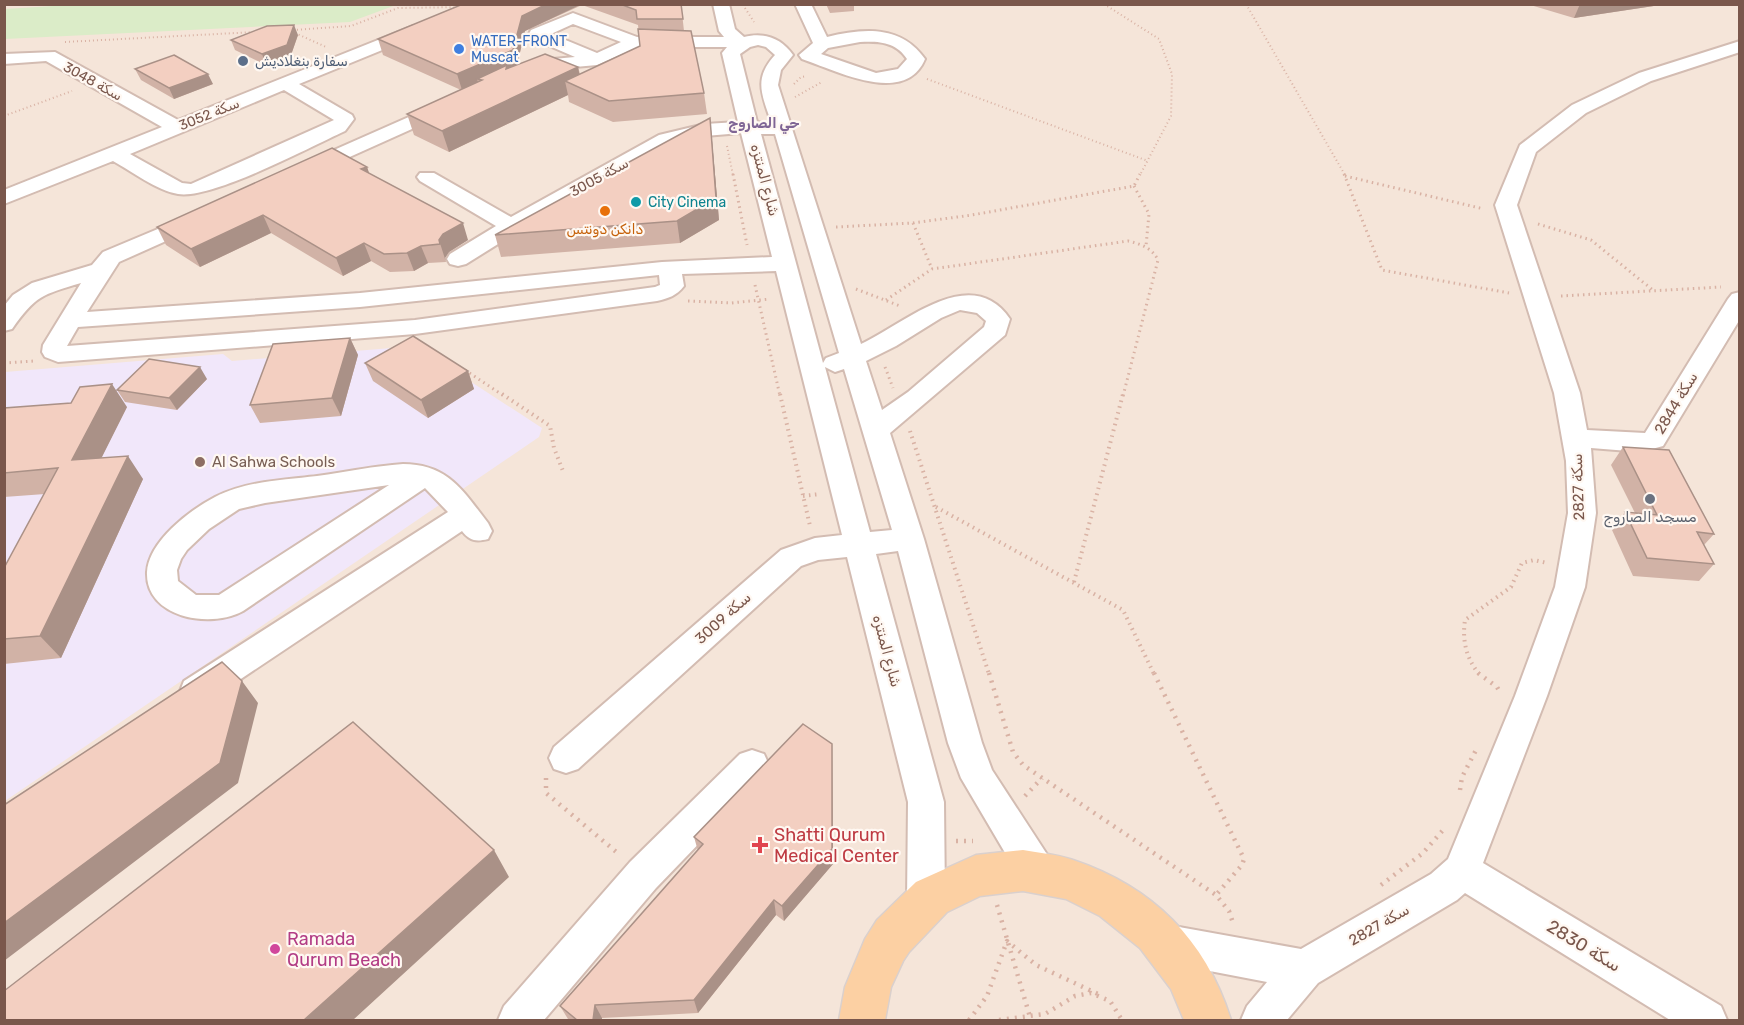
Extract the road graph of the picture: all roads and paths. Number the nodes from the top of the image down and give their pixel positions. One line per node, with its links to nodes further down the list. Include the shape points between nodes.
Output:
1 (721, 4): 9 (street, via 727,31)
2 (743, 4): 9 (path)
3 (803, 4): 12 (street)
4 (1104, 4): 33 (path, via 1159,39 1172,74 1171,116)
5 (1245, 4): 37 (path)
6 (470, 10): 15 (path, via 458,6 398,8 351,26 289,30)
7 (265, 31): 10 (path)
8 (413, 31): 15 (street, سكة 3052)
9 (747, 32): 11 (street); 14 (street, via 753,40 770,42); 29 (street, شارع المنتزه, via 730,53)
10 (59, 42)
11 (634, 42): 17 (street); 17 (street, via 573,18 537,34)
12 (822, 44): 14 (street); 18 (street, via 844,38 882,37 914,54 914,67)
13 (1740, 46): 42 (street, سكة 2827, via 1645,77 1579,109 1527,149 1506,205)
14 (796, 55): 18 (street, via 874,78); 31 (street, شارع المنتزه, via 772,69 769,85)
15 (349, 57): 24 (street, سكة 3052)
16 (4, 59): 21 (street, سكة 3048, via 49,56)
17 (597, 60): 23 (street, via 554,64)
18 (908, 72): 33 (path)
19 (811, 76): 26 (path, via 801,77 793,86)
20 (821, 77): 22 (path)
21 (90, 78): 27 (path, via 75,83 81,88); 28 (street, سكة 3048)
22 (829, 78)
23 (506, 80)
24 (285, 83): 28 (street, سكة 3052); 32 (street, via 345,119 338,127 191,190 177,188)
25 (464, 99): 36 (street)
26 (798, 108)
27 (4, 116)
28 (176, 127): 32 (street, سكة 3052)
29 (751, 127): 30 (street, سكة 3005); 31 (street, سكة 3005); 35 (street, شارع المنتزه)
30 (724, 129): 45 (street, سكة 3005, via 666,139); 49 (path)
31 (783, 132): 34 (street, شارع المنتزه)
32 (114, 153): 40 (street, سكة 3052)
33 (1148, 161): 39 (path)
34 (795, 171): 35 (street); 44 (street, شارع المنتزه)
35 (763, 175): 50 (street, شارع المنتزه)
36 (293, 176)
37 (1344, 176): 42 (path); 58 (path, via 1382,270)
38 (427, 177): 45 (street)
39 (1134, 186): 43 (path); 47 (path, via 1148,205 1150,228)
40 (4, 198)
41 (218, 209): 53 (street, via 111,257)
42 (1509, 215): 56 (path, via 1591,240); 58 (street, سكة 2827)
43 (913, 223): 44 (path); 52 (path)
44 (829, 224): 46 (path); 64 (street, شارع المنتزه)
45 (511, 226): 48 (street, سكة 3005)
46 (842, 237)
47 (1146, 246): 52 (path, via 1117,242); 77 (path, via 1158,260)
48 (458, 259)
49 (750, 263): 50 (street); 51 (street); 75 (path)
50 (786, 264): 66 (street, شارع المنتزه)
51 (670, 268): 55 (street); 61 (street, via 672,286 657,294)
52 (932, 268): 59 (path)
53 (100, 270): 60 (street); 62 (street, via 40,288 21,300)
54 (856, 279): 63 (path)
55 (454, 292): 60 (street); 61 (street)
56 (1654, 292): 57 (path); 58 (path)
57 (1734, 292): 69 (street, سكة 2844, via 1654,440 1641,443)
58 (1535, 298): 69 (street, سكة 2827, via 1567,393)
59 (886, 300)
60 (70, 320): 61 (street, via 55,345 54,352 58,354)
61 (453, 322)
62 (4, 324)
63 (877, 346): 64 (street); 67 (path); 67 (street, via 936,310 955,304 974,302 998,319 996,330)
64 (852, 359): 66 (street); 68 (street, شارع المنتزه)
65 (462, 368): 70 (path, via 550,426)
66 (816, 376): 74 (street, شارع المنتزه)
67 (902, 409): 68 (street); 72 (path)
68 (875, 433): 73 (street, شارع المنتزه)
69 (1576, 438): 76 (street, سكة 2827, via 1582,513)
70 (563, 471)
71 (424, 475): 71 (street, via 247,496 223,505 183,536 166,558 161,577 168,593 182,603 200,609 223,607); 79 (street, via 435,480 472,523)
72 (935, 506): 77 (path); 90 (path, via 1013,752 1023,765)
73 (909, 539): 74 (street, سكة 3009); 85 (street, شارع المنتزه, via 978,778)
74 (859, 543): 75 (street, سكة 3009); 91 (street, شارع المنتزه, via 926,802)
75 (815, 549): 81 (street, سكة 3009, via 791,558)
76 (1572, 575): 78 (path, via 1538,560 1522,562 1512,587 1465,620 1463,640 1468,657 1483,678 1502,692); 88 (street, سكة 2827, via 1532,696)
77 (1074, 582): 90 (path, via 1114,603 1130,620 1242,852 1242,865)
78 (1500, 699)
79 (168, 710)
80 (1478, 747): 83 (path, via 1462,777)
81 (558, 765): 87 (path, via 545,781 546,793)
82 (752, 765): 87 (street)
83 (1459, 799)
84 (1451, 821): 89 (path, via 1423,853)
85 (1037, 872): 86 (main road); 93 (main road, via 1075,880 1120,902)
86 (989, 874): 91 (main road, via 951,886); 92 (path)
87 (644, 875): 99 (street)
88 (1453, 879): 95 (street, سكة 2827); 105 (street, سكة 2830)
89 (1371, 892)
90 (1216, 895): 94 (path, via 1229,911)
91 (926, 902): 98 (main road, via 903,923 884,949)
92 (1007, 941): 96 (path, via 1036,965); 97 (path); 100 (path, via 987,996)
93 (1168, 944): 94 (street); 103 (main road, via 1187,972)
94 (1238, 957): 95 (street)
95 (1304, 969): 104 (street, سكة 2827)
96 (1098, 994): 97 (path, via 1075,996 1051,1012); 102 (path, via 1118,1007)
97 (1030, 1017): 101 (path)
98 (859, 1018)
99 (518, 1020)
100 (969, 1020)
101 (999, 1020)
102 (1122, 1020)
103 (1208, 1020)
104 (1261, 1020)
105 (1707, 1020)

